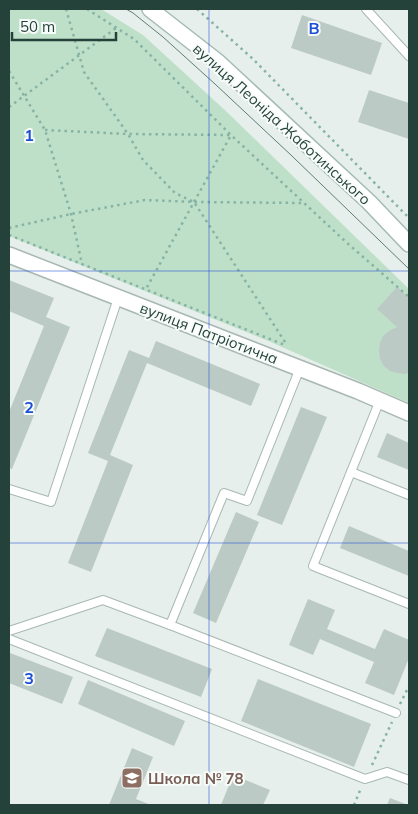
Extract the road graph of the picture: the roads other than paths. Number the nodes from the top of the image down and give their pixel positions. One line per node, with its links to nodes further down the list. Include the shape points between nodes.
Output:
1 (150, 9): 4 (street, вулиця Леоніда Жаботинського, via 218,62 369,202)
2 (366, 9): 3 (lane)
3 (409, 56)
4 (409, 244)
5 (9, 255): 6 (street, вулиця Патріотична)
6 (118, 298): 7 (street, вулиця Патріотична); 11 (lane, via 51,502)
7 (300, 368): 8 (street, вулиця Патріотична); 14 (lane, via 247,501 224,493)
8 (380, 400): 9 (street, вулиця Патріотична); 10 (lane)
9 (409, 413)
10 (351, 472): 12 (lane); 13 (lane, via 313,566)
11 (9, 489)
12 (409, 494)
13 (409, 604)
14 (170, 625): 15 (lane, via 103,600); 17 (lane)
15 (9, 631)
16 (9, 639): 18 (lane, via 365,779 387,772)
17 (396, 713)
18 (409, 780)

